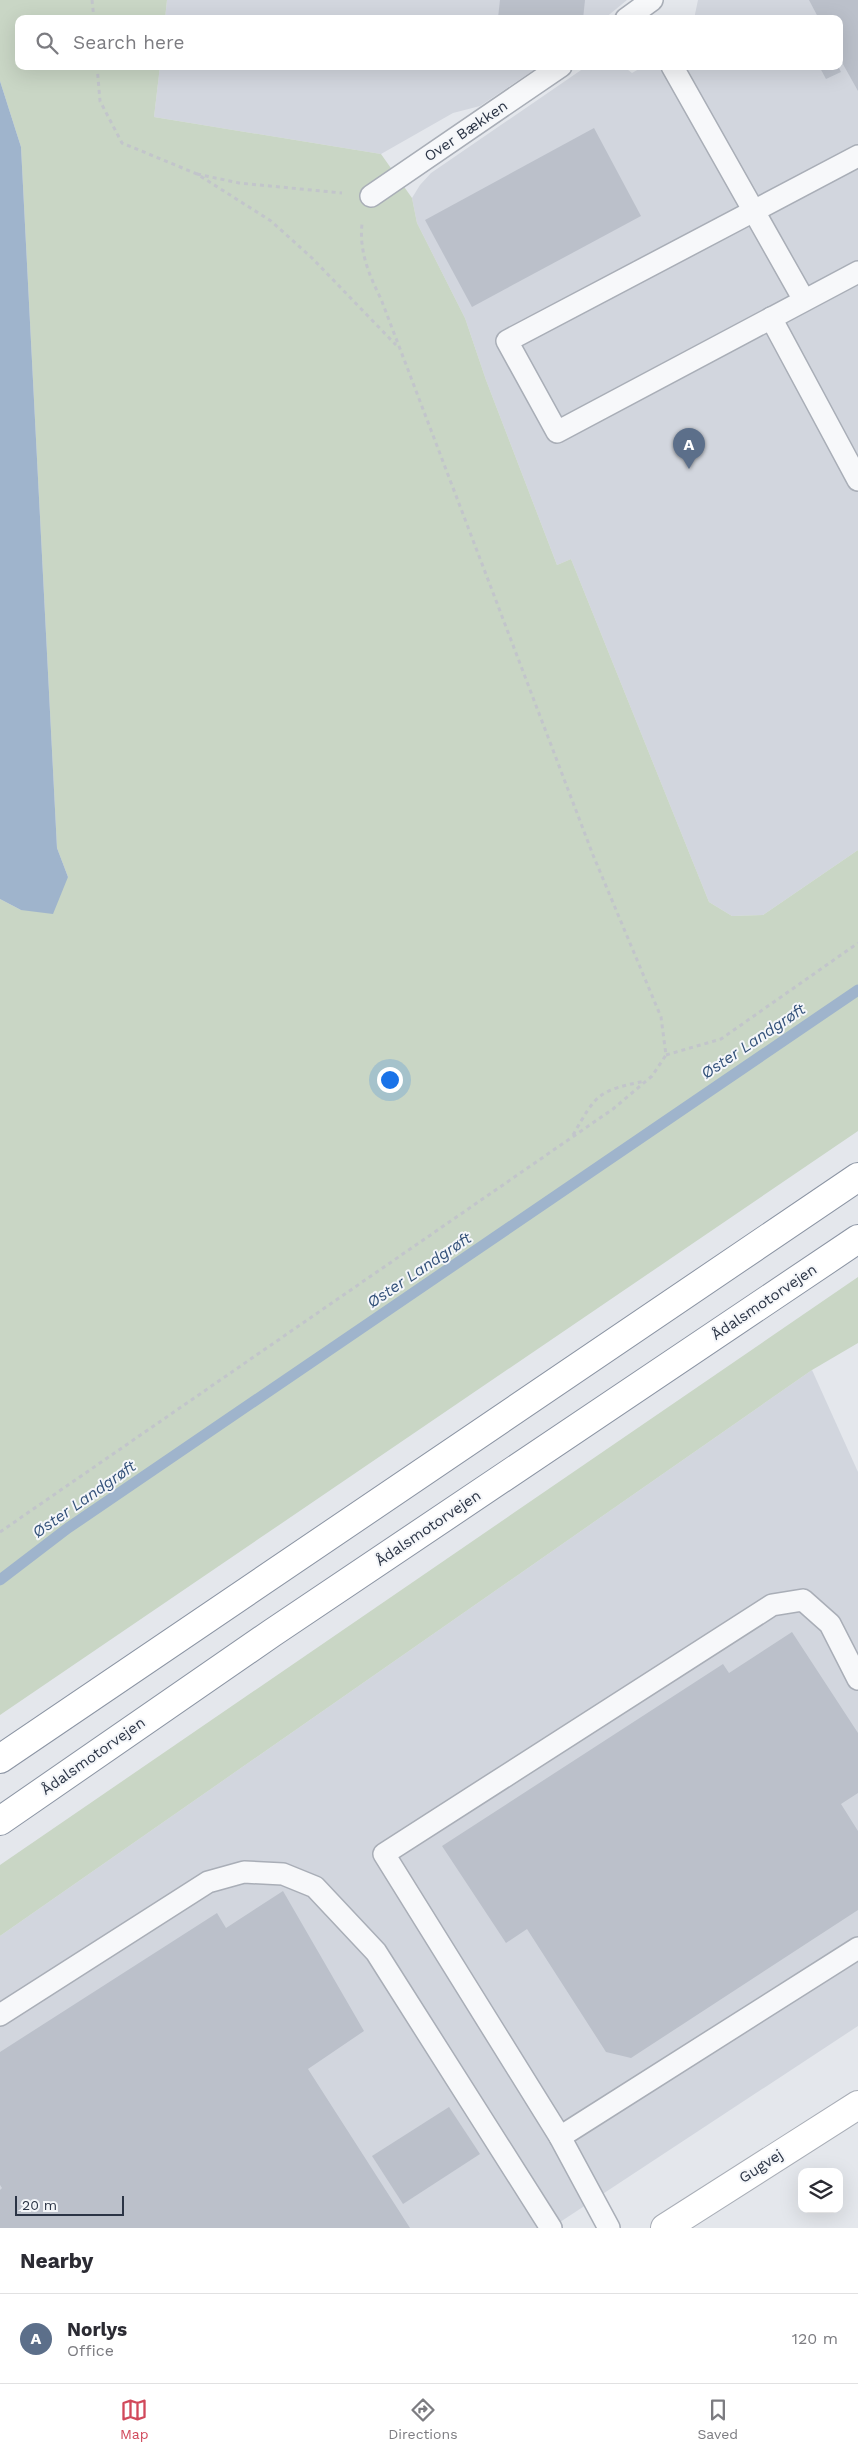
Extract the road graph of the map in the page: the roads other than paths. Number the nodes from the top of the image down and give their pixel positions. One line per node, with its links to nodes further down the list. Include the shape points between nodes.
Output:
1 (555, 70): 4 (lane, Over Bækken)
2 (674, 70): 5 (lane)
3 (858, 156): 5 (lane)
4 (371, 196)
5 (753, 210): 7 (lane); 8 (lane, via 507,341 557,432)
6 (858, 272): 7 (lane)
7 (804, 300): 8 (lane)
8 (771, 318): 9 (lane)
9 (858, 480)
10 (858, 1177): 13 (main road)
11 (858, 1239): 14 (main road, Ådalsmotorvejen, via 272,1633)
12 (858, 1679): 18 (lane, via 830,1624 803,1600 772,1605 384,1854)
13 (0, 1759)
14 (0, 1821)
15 (858, 1948): 18 (lane)
16 (0, 2015): 19 (lane, via 208,1882 244,1872 284,1874 315,1887 376,1952)
17 (858, 2104): 21 (main road, Gugvej)
18 (560, 2137): 20 (lane)
19 (552, 2228)
20 (609, 2228)
21 (665, 2228)

